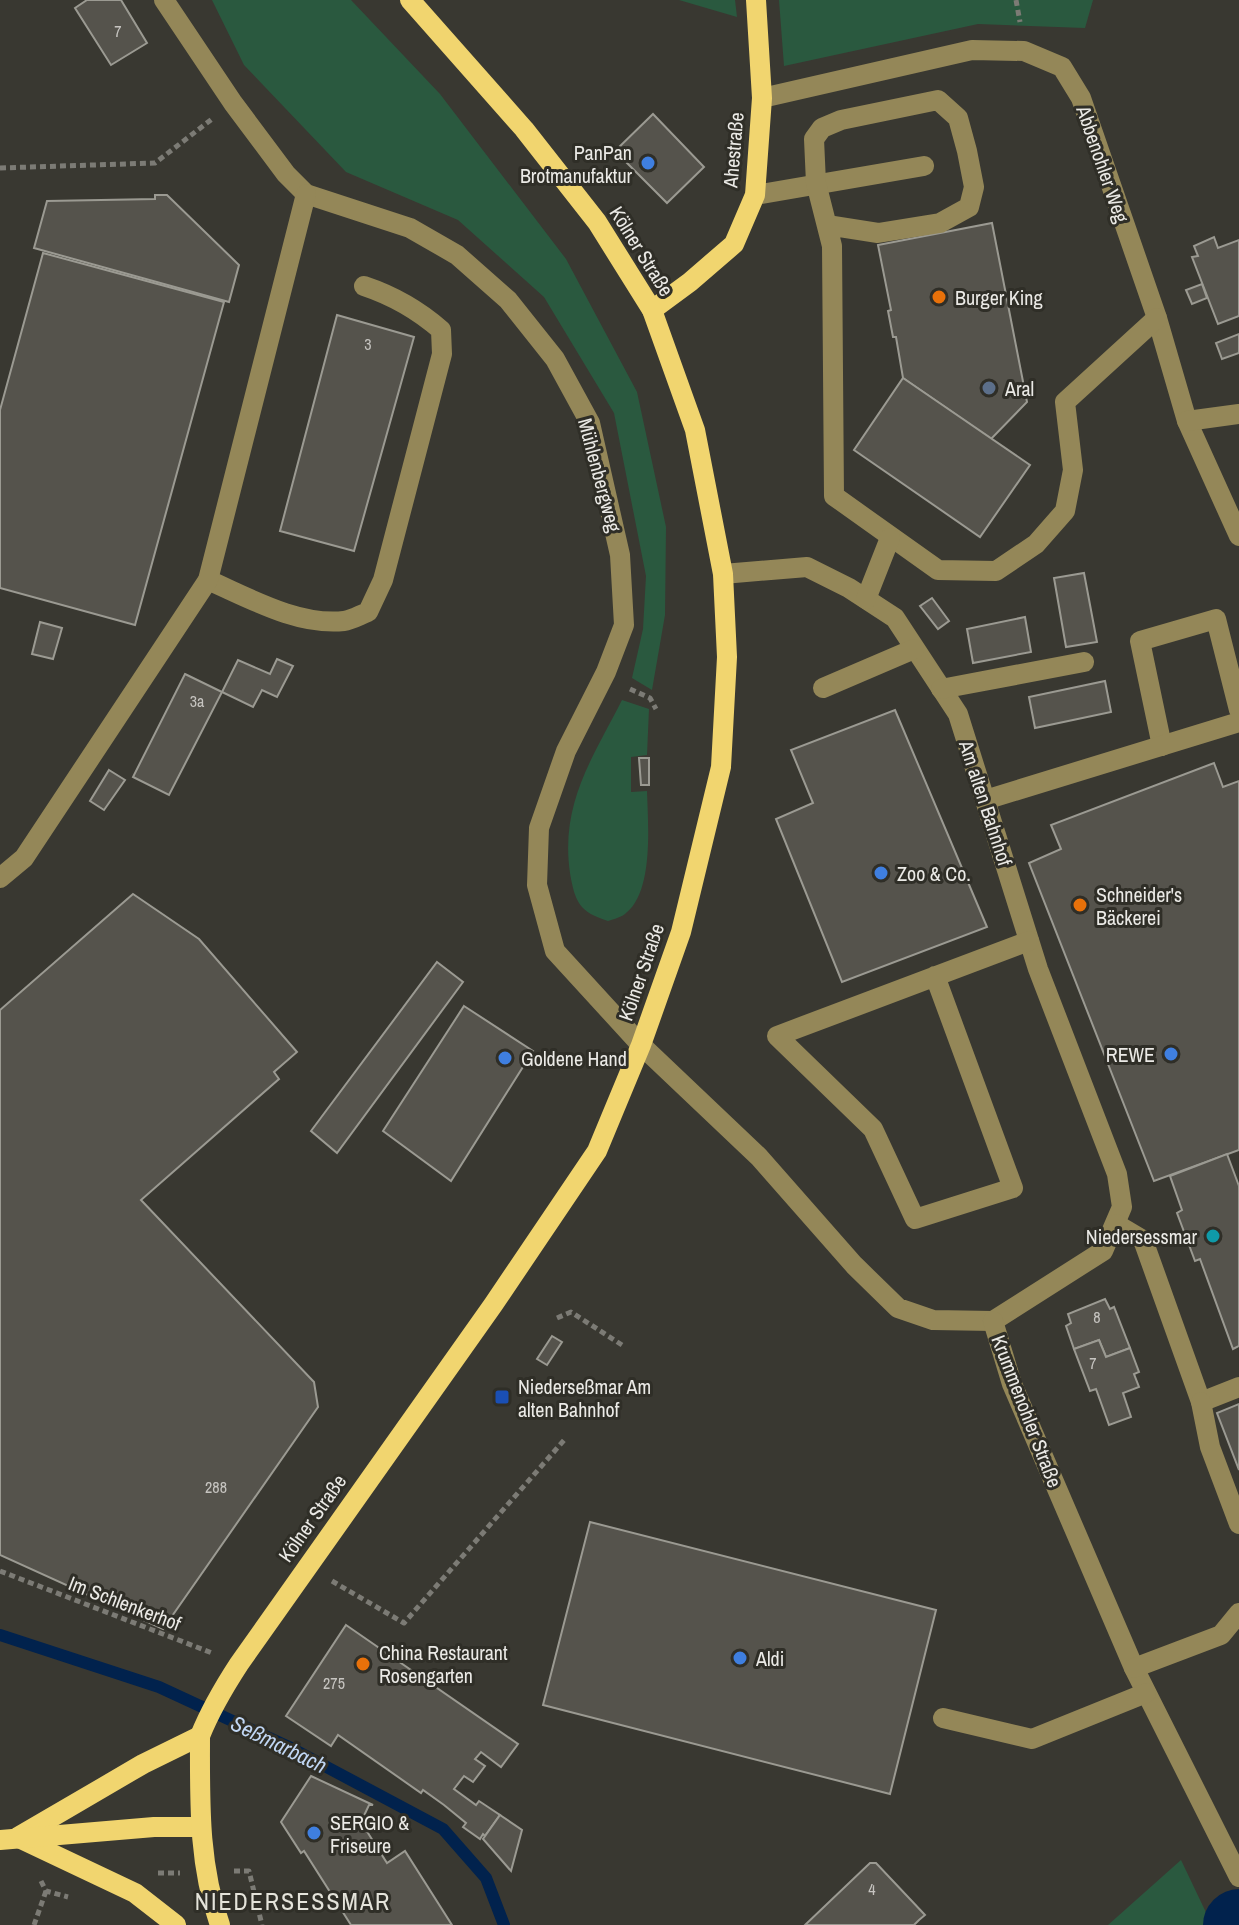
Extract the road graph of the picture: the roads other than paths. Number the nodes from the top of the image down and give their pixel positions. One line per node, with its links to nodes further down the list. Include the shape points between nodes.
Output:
1 (164, 0): 7 (street, Mühlenbergweg, via 233,103)
2 (410, 0): 11 (main road, Kölner Straße, via 534,141 597,222)
3 (756, 0): 4 (main road, Ahestraße)
4 (762, 98): 8 (main road, Ahestraße); 12 (street, Abbenohler Weg, via 972,50 1024,51 1062,67 1081,98)
5 (924, 166): 6 (street)
6 (816, 183): 8 (street); 9 (street); 9 (street, via 814,139 822,128 938,100 958,118 974,187 969,207 940,223 878,233)
7 (306, 194): 18 (street); 31 (street, Mühlenbergweg, via 410,228 457,255 508,300 555,359 590,423 620,555 624,625 566,751 539,828 537,885 555,951)
8 (755, 195): 11 (main road, Ahestraße, via 734,244)
9 (827, 225): 16 (street, via 832,246 834,496)
10 (364, 286): 18 (street, via 419,310 441,330 442,354 383,580 368,612 347,621 314,620)
11 (652, 310): 17 (main road, Kölner Straße, via 695,430)
12 (1157, 318): 14 (street, Abbenohler Weg); 16 (street, via 1065,402 1073,470 1065,511 1036,544 996,571 938,570)
13 (1239, 414): 14 (street)
14 (1187, 421): 15 (street, Abbenohler Weg)
15 (1239, 536)
16 (890, 538): 19 (street)
17 (723, 574): 19 (street, Am alten Bahnhof, via 807,567); 31 (main road, Kölner Straße, via 727,657 721,767 681,932)
18 (208, 580): 28 (street, via 24,858)
19 (866, 599): 20 (street, Am alten Bahnhof, via 895,618)
20 (914, 649): 22 (street); 23 (street, Am alten Bahnhof)
21 (1084, 662): 23 (street)
22 (823, 688)
23 (941, 689): 27 (street, Am alten Bahnhof, via 958,714)
24 (1239, 710): 26 (street, via 1216,619 1140,641)
25 (1239, 722): 26 (street)
26 (1162, 746): 27 (street)
27 (985, 800): 29 (street, Am alten Bahnhof)
28 (0, 878)
29 (1029, 941): 30 (street); 32 (street, Am alten Bahnhof, via 1117,1174 1122,1207)
30 (935, 976): 30 (street, via 777,1036 873,1129 915,1219 1013,1188)
31 (641, 1045): 33 (street, Krummenohler Straße, via 759,1157 898,1308 933,1320); 41 (main road, Kölner Straße, via 597,1151 239,1664)
32 (1116, 1224): 33 (street, via 1103,1251); 35 (street, via 1143,1240)
33 (993, 1321): 38 (street, Krummenohler Straße, via 1012,1384)
34 (1239, 1387): 35 (street)
35 (1201, 1402): 36 (street, via 1210,1447)
36 (1239, 1524)
37 (1239, 1613): 38 (street, via 1221,1635)
38 (1134, 1668): 39 (street, Krummenohler Straße)
39 (1146, 1693): 40 (street, via 1032,1739); 44 (street, Krummenohler Straße)
40 (943, 1718)
41 (202, 1732): 42 (main road, Kölner Straße); 43 (main road)
42 (201, 1827): 43 (main road); 46 (main road, Kölner Straße)
43 (9, 1838): 45 (main road, via 135,1893)
44 (1234, 1868)
45 (176, 1925)
46 (220, 1925)

